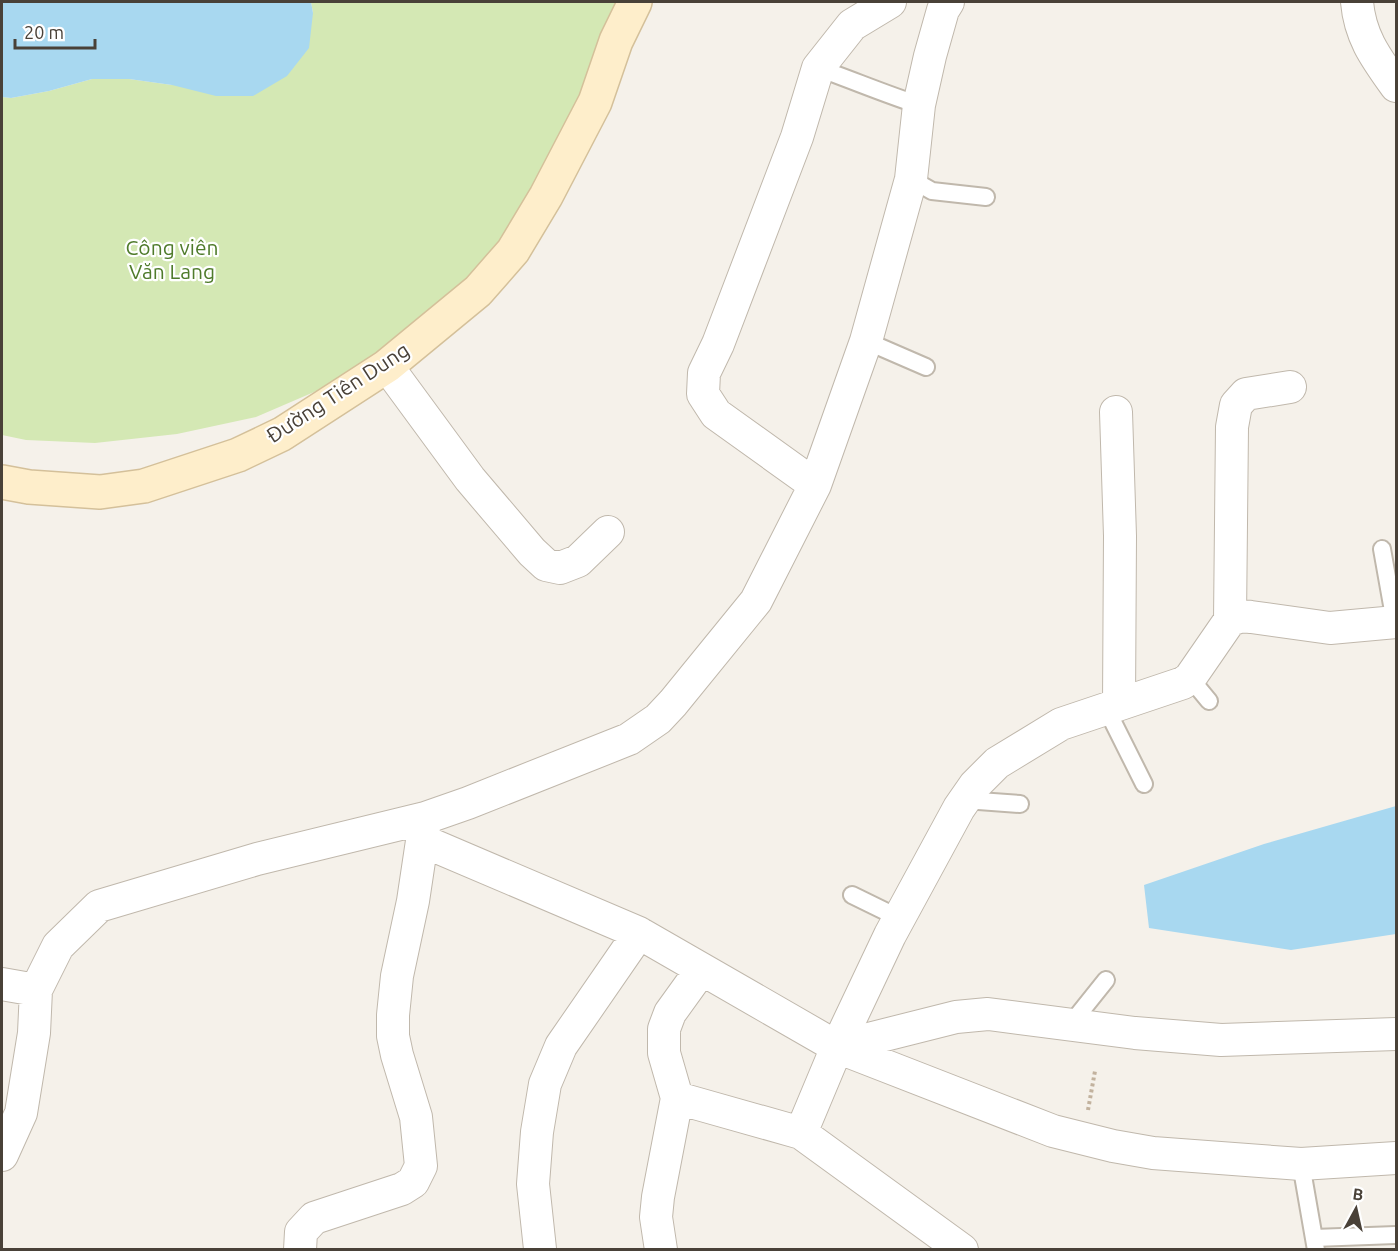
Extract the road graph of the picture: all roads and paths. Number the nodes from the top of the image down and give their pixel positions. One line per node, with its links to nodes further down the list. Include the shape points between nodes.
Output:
1 (635, 2): 11 (street, Đường Tiên Dung, via 616,41 595,102 513,251 478,291)
2 (890, 2): 5 (street, via 852,25)
3 (948, 2): 7 (street)
4 (1358, 2): 6 (street, via 1359,19 1370,50)
5 (818, 68): 7 (lane); 16 (street, via 796,137 704,374 703,394 716,414)
6 (1396, 86)
7 (919, 105): 8 (street)
8 (911, 179): 9 (lane, via 932,191); 10 (street)
9 (986, 198)
10 (866, 340): 12 (lane); 16 (street)
11 (387, 366): 15 (street, Đường Tiên Dung, via 282,434 238,454 144,486 100,492); 17 (street, via 470,479 546,565 560,568 578,561)
12 (926, 367)
13 (1290, 387): 19 (street, via 1246,394 1236,405 1232,427)
14 (1116, 412): 21 (street, via 1120,536)
15 (2, 482)
16 (815, 485): 25 (street, via 756,601 658,718 629,739)
17 (608, 532)
18 (1382, 549): 20 (lane)
19 (1230, 620): 20 (street, via 1242,616 1330,628); 21 (street, via 1199,689 1183,683)
20 (1396, 622)
21 (1113, 706): 22 (lane); 23 (street, via 1060,724 997,763)
22 (1144, 784)
23 (965, 800): 24 (lane); 27 (street)
24 (1020, 804)
25 (424, 829): 28 (street); 32 (street, via 257,859 99,906 58,946); 47 (street, via 393,1016 397,1055 416,1117 421,1166 413,1182 402,1189 315,1218 301,1232)
26 (852, 895): 27 (lane)
27 (899, 918): 35 (street)
28 (639, 933): 29 (street); 46 (street, via 561,1046 545,1084 533,1184)
29 (701, 970): 35 (street); 37 (street, via 670,1013 664,1029 664,1053)
30 (1106, 980): 33 (lane)
31 (2, 984): 32 (street)
32 (36, 990): 38 (street, via 34,1033)
33 (1070, 1025): 34 (street, via 1221,1040); 35 (street, via 988,1014 956,1017)
34 (1396, 1034)
35 (837, 1047): 39 (street); 40 (street, via 1053,1131)
36 (1095, 1071): 40 (path)
37 (677, 1098): 39 (street); 48 (street, via 657,1207)
38 (11, 1111): 41 (street)
39 (801, 1133): 49 (street)
40 (1083, 1137): 43 (street, via 1153,1153)
41 (2, 1155)
42 (1396, 1158): 43 (street)
43 (1301, 1164): 45 (lane)
44 (1396, 1235): 45 (lane)
45 (1315, 1244)
46 (540, 1249)
47 (300, 1250)
48 (661, 1250)
49 (962, 1250)

